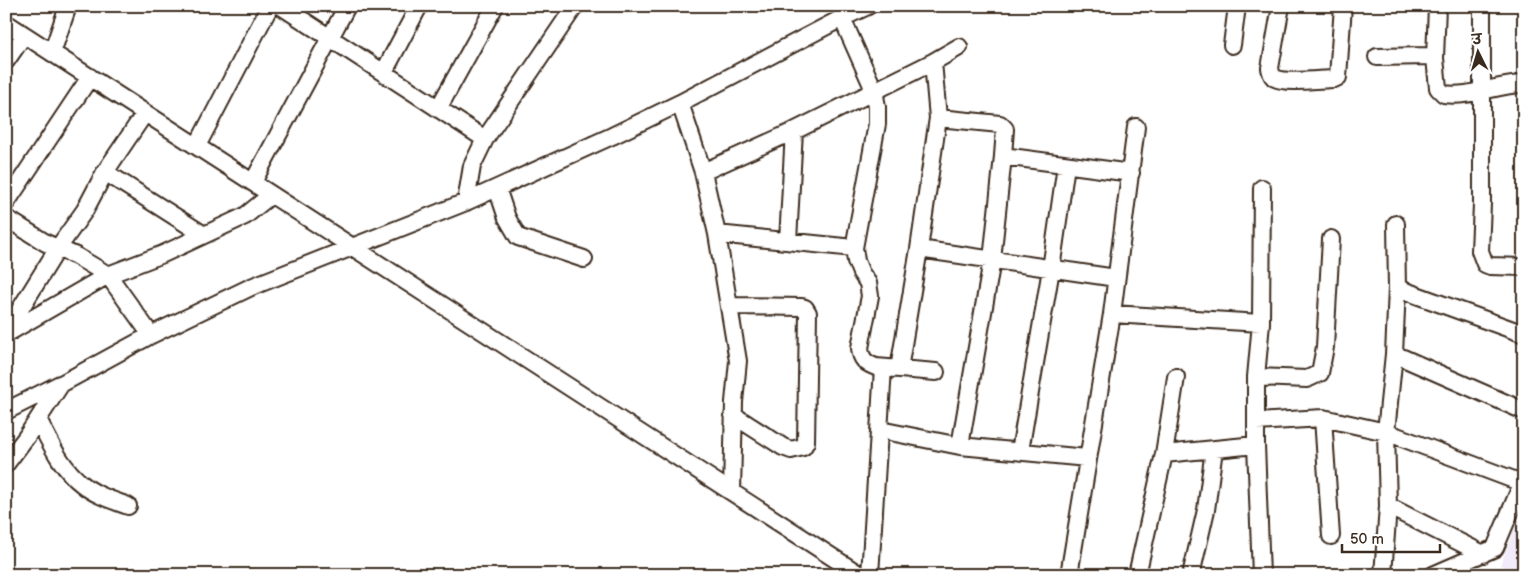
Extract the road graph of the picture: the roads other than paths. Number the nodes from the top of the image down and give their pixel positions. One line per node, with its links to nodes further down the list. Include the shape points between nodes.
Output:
1 (68, 6): 20 (street)
2 (270, 6): 37 (street)
3 (282, 6): 17 (street)
4 (347, 6): 17 (street)
5 (419, 6): 25 (street)
6 (495, 6): 31 (street)
7 (575, 6): 36 (street)
8 (868, 6): 14 (street)
9 (1237, 6): 18 (street)
10 (1281, 6): 11 (street, via 1270,68 1275,78 1292,81 1338,77)
11 (1343, 6)
12 (1436, 6): 22 (street)
13 (1482, 6): 29 (street)
14 (842, 18): 28 (street); 30 (street)
15 (6, 23): 16 (street)
16 (24, 34): 20 (street); 23 (street)
17 (329, 39): 25 (street); 43 (street)
18 (1232, 45)
19 (959, 46): 24 (street)
20 (52, 53): 26 (street)
21 (1377, 57): 22 (street)
22 (1435, 58): 29 (street, via 1438,88 1442,93)
23 (6, 62)
24 (933, 62): 28 (street); 33 (street)
25 (384, 72): 31 (street)
26 (90, 77): 32 (street); 48 (street)
27 (1524, 84): 29 (street)
28 (874, 90): 35 (street); 57 (street, via 876,124)
29 (1482, 91): 61 (street, via 1480,251 1485,264 1490,266)
30 (680, 103): 41 (street); 44 (street)
31 (438, 109): 36 (street)
32 (145, 113): 37 (street); 40 (street)
33 (938, 118): 38 (street, via 1000,124 1005,129); 58 (street)
34 (1136, 127): 42 (street)
35 (794, 131): 41 (street); 54 (street)
36 (486, 140): 47 (street, via 472,166)
37 (197, 146): 43 (street)
38 (1003, 156): 39 (street); 60 (street)
39 (1066, 165): 42 (street); 62 (street)
40 (105, 172): 52 (street); 56 (street, via 85,210)
41 (703, 172): 51 (street)
42 (1130, 173): 64 (street)
43 (253, 182): 46 (street)
44 (497, 188): 47 (street); 59 (street, via 507,218 518,237)
45 (1262, 188): 68 (street)
46 (272, 195): 52 (street, via 245,216); 55 (street)
47 (466, 202): 55 (street)
48 (6, 203)
49 (6, 218): 56 (street)
50 (1396, 224): 65 (street)
51 (717, 234): 54 (street); 66 (street)
52 (204, 235): 63 (street)
53 (1331, 239): 76 (street, via 1325,347 1320,373 1307,378)
54 (788, 241): 57 (street)
55 (353, 246): 71 (street, via 251,287); 94 (street)
56 (58, 248): 63 (street); 69 (street)
57 (854, 248): 73 (street, via 870,296 861,354 867,364)
58 (919, 249): 60 (street); 73 (street)
59 (584, 258)
60 (992, 260): 62 (street); 87 (street)
61 (1524, 267)
62 (1051, 269): 64 (street); 89 (street)
63 (108, 275): 69 (street); 71 (street)
64 (1116, 278): 67 (street)
65 (1397, 288): 70 (street); 72 (street)
66 (729, 306): 80 (street, via 738,361); 80 (street, via 798,307 805,308 808,314 806,442 803,447 791,450 783,447)
67 (1112, 314): 68 (street); 91 (street)
68 (1261, 323): 76 (street)
69 (6, 333)
70 (1524, 334)
71 (151, 335): 77 (street)
72 (1394, 354): 79 (street); 85 (street)
73 (891, 368): 74 (street); 84 (street)
74 (936, 372)
75 (1176, 377): 90 (street)
76 (1256, 377): 83 (street)
77 (61, 384): 78 (street); 82 (street)
78 (6, 411)
79 (1524, 411)
80 (734, 415): 94 (street)
81 (1323, 418): 83 (street); 85 (street); 97 (street)
82 (38, 419): 92 (street); 95 (street, via 60,461 82,484)
83 (1256, 422): 86 (street)
84 (880, 430): 87 (street); 100 (street)
85 (1386, 432): 93 (street); 96 (street)
86 (1256, 445): 88 (street); 104 (street)
87 (960, 446): 89 (street)
88 (1214, 449): 90 (street); 103 (street, via 1206,510)
89 (1020, 451): 91 (street)
90 (1164, 454): 102 (street)
91 (1087, 458): 101 (street)
92 (6, 464)
93 (1523, 481): 98 (street, via 1495,548)
94 (732, 492): 99 (street)
95 (128, 506)
96 (1388, 506): 98 (street); 105 (street)
97 (1331, 536)
98 (1483, 554): 106 (street)
99 (860, 575)
100 (870, 575)
101 (1069, 575)
102 (1137, 575)
103 (1191, 575)
104 (1261, 575)
105 (1383, 575)
106 (1433, 575)

